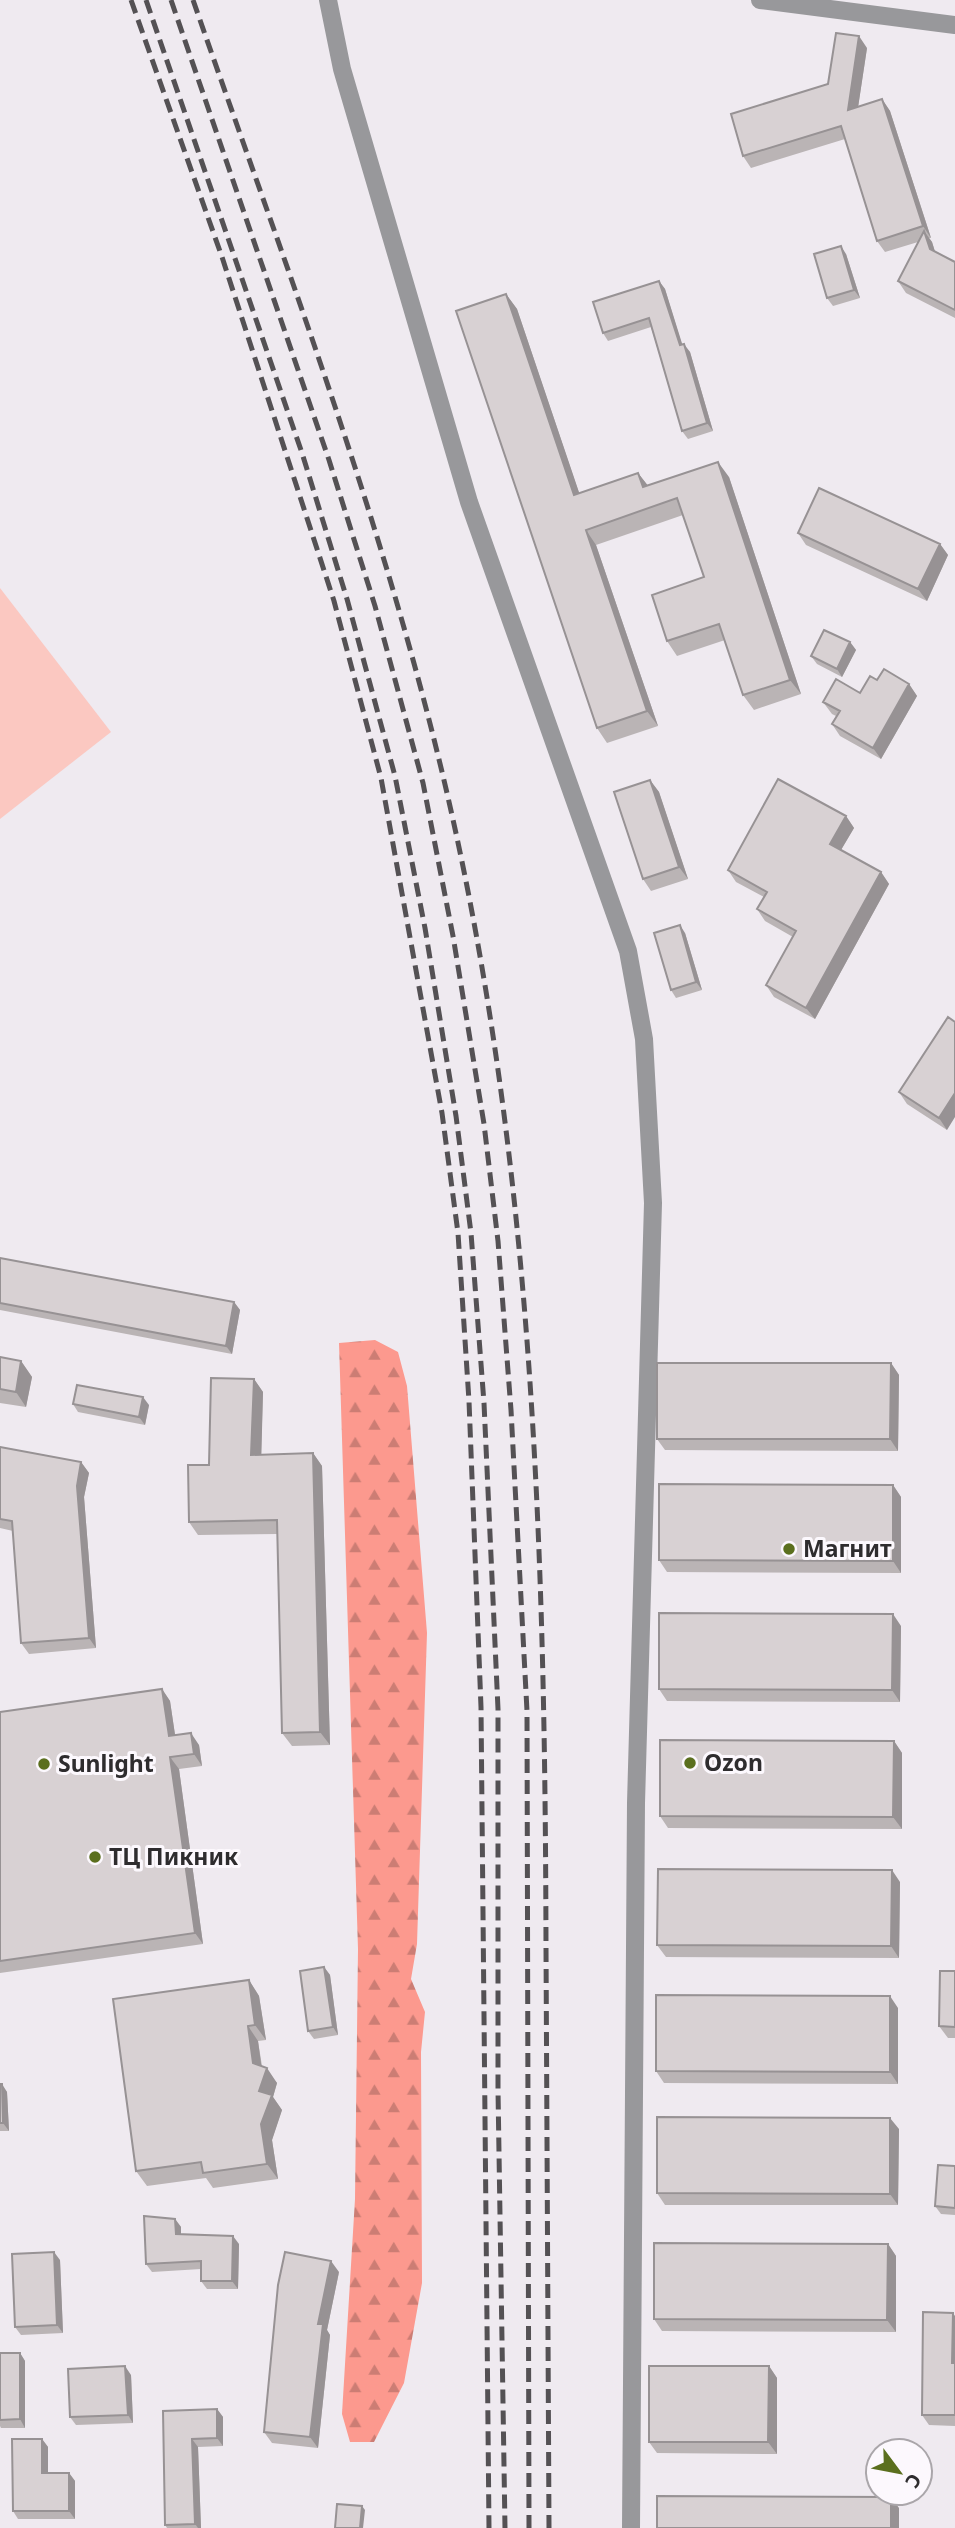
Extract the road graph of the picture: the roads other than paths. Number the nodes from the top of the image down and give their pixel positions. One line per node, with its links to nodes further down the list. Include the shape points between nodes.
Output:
1 (328, 0): 4 (street, via 342,69 469,502 628,951 644,1039 653,1203 636,1803)
2 (760, 0): 3 (street)
3 (955, 25)
4 (631, 2528)

